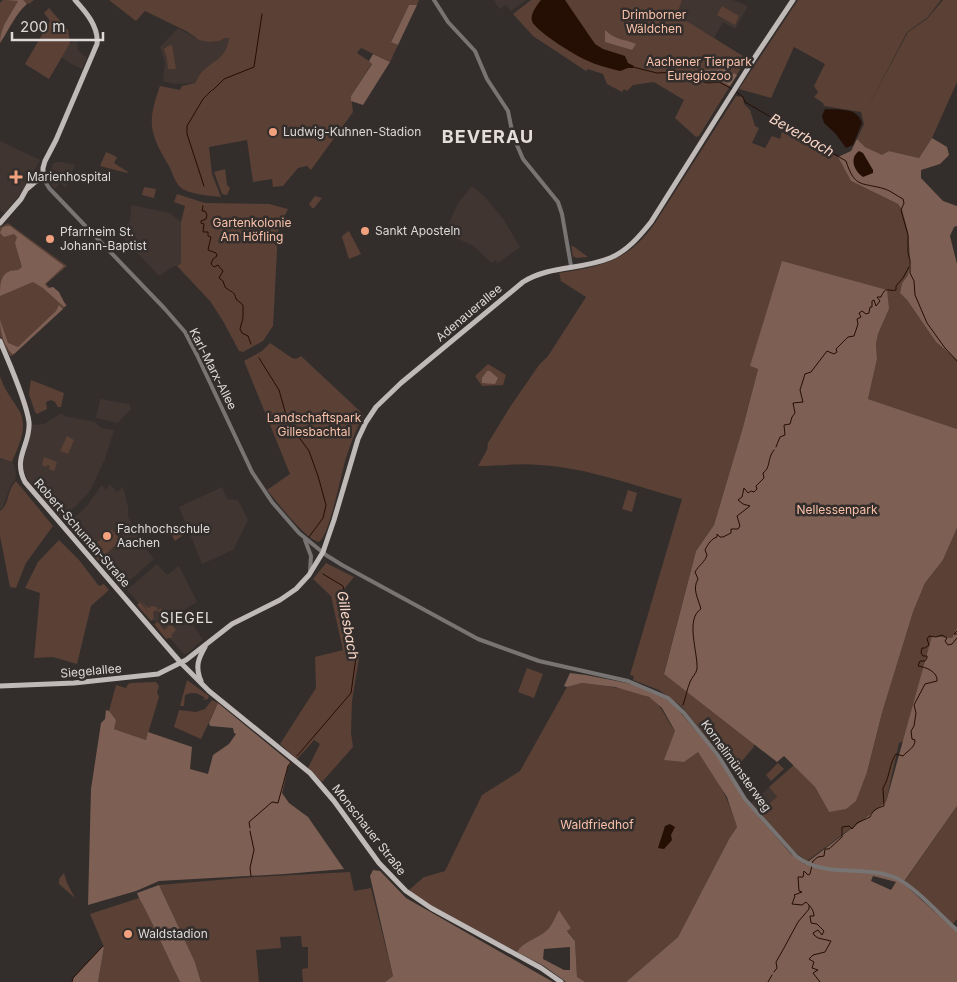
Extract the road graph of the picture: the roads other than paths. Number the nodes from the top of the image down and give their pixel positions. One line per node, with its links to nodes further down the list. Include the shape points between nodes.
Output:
1 (76, 0): 4 (main road, via 94,24 97,44 44,164)
2 (434, 0): 6 (street, via 448,22 475,51 508,111 513,136 523,159 558,202)
3 (793, 0): 6 (main road, Adenauerallee, via 651,222 636,240 609,258)
4 (43, 176): 5 (main road, via 33,179); 8 (street, Karl-Marx-Allee, via 49,188 185,332 252,472 272,502)
5 (0, 223)
6 (571, 266): 9 (main road, Adenauerallee, via 540,273 518,285 380,403 358,440)
7 (0, 341): 12 (main road, Robert-Schuman-Straße, via 28,419 28,435 20,464 25,482)
8 (304, 538): 9 (street, Karl-Marx-Allee); 10 (street, via 311,556)
9 (323, 552): 10 (main road, Adenauerallee); 15 (street, Kornelimünsterweg, via 463,632 539,661 628,681 668,698 718,755 741,794 799,858 815,867 878,872 894,877 910,887)
10 (310, 575): 11 (main road, Adenauerallee, via 288,596 239,620)
11 (206, 644): 12 (main road, Adenauerallee); 13 (main road, via 198,663)
12 (181, 664): 13 (main road, Monschauer Straße); 14 (main road, Siegelallee, via 166,672 146,676)
13 (202, 684): 16 (main road, Monschauer Straße, via 310,773 406,891)
14 (0, 686)
15 (957, 930)
16 (561, 982)

